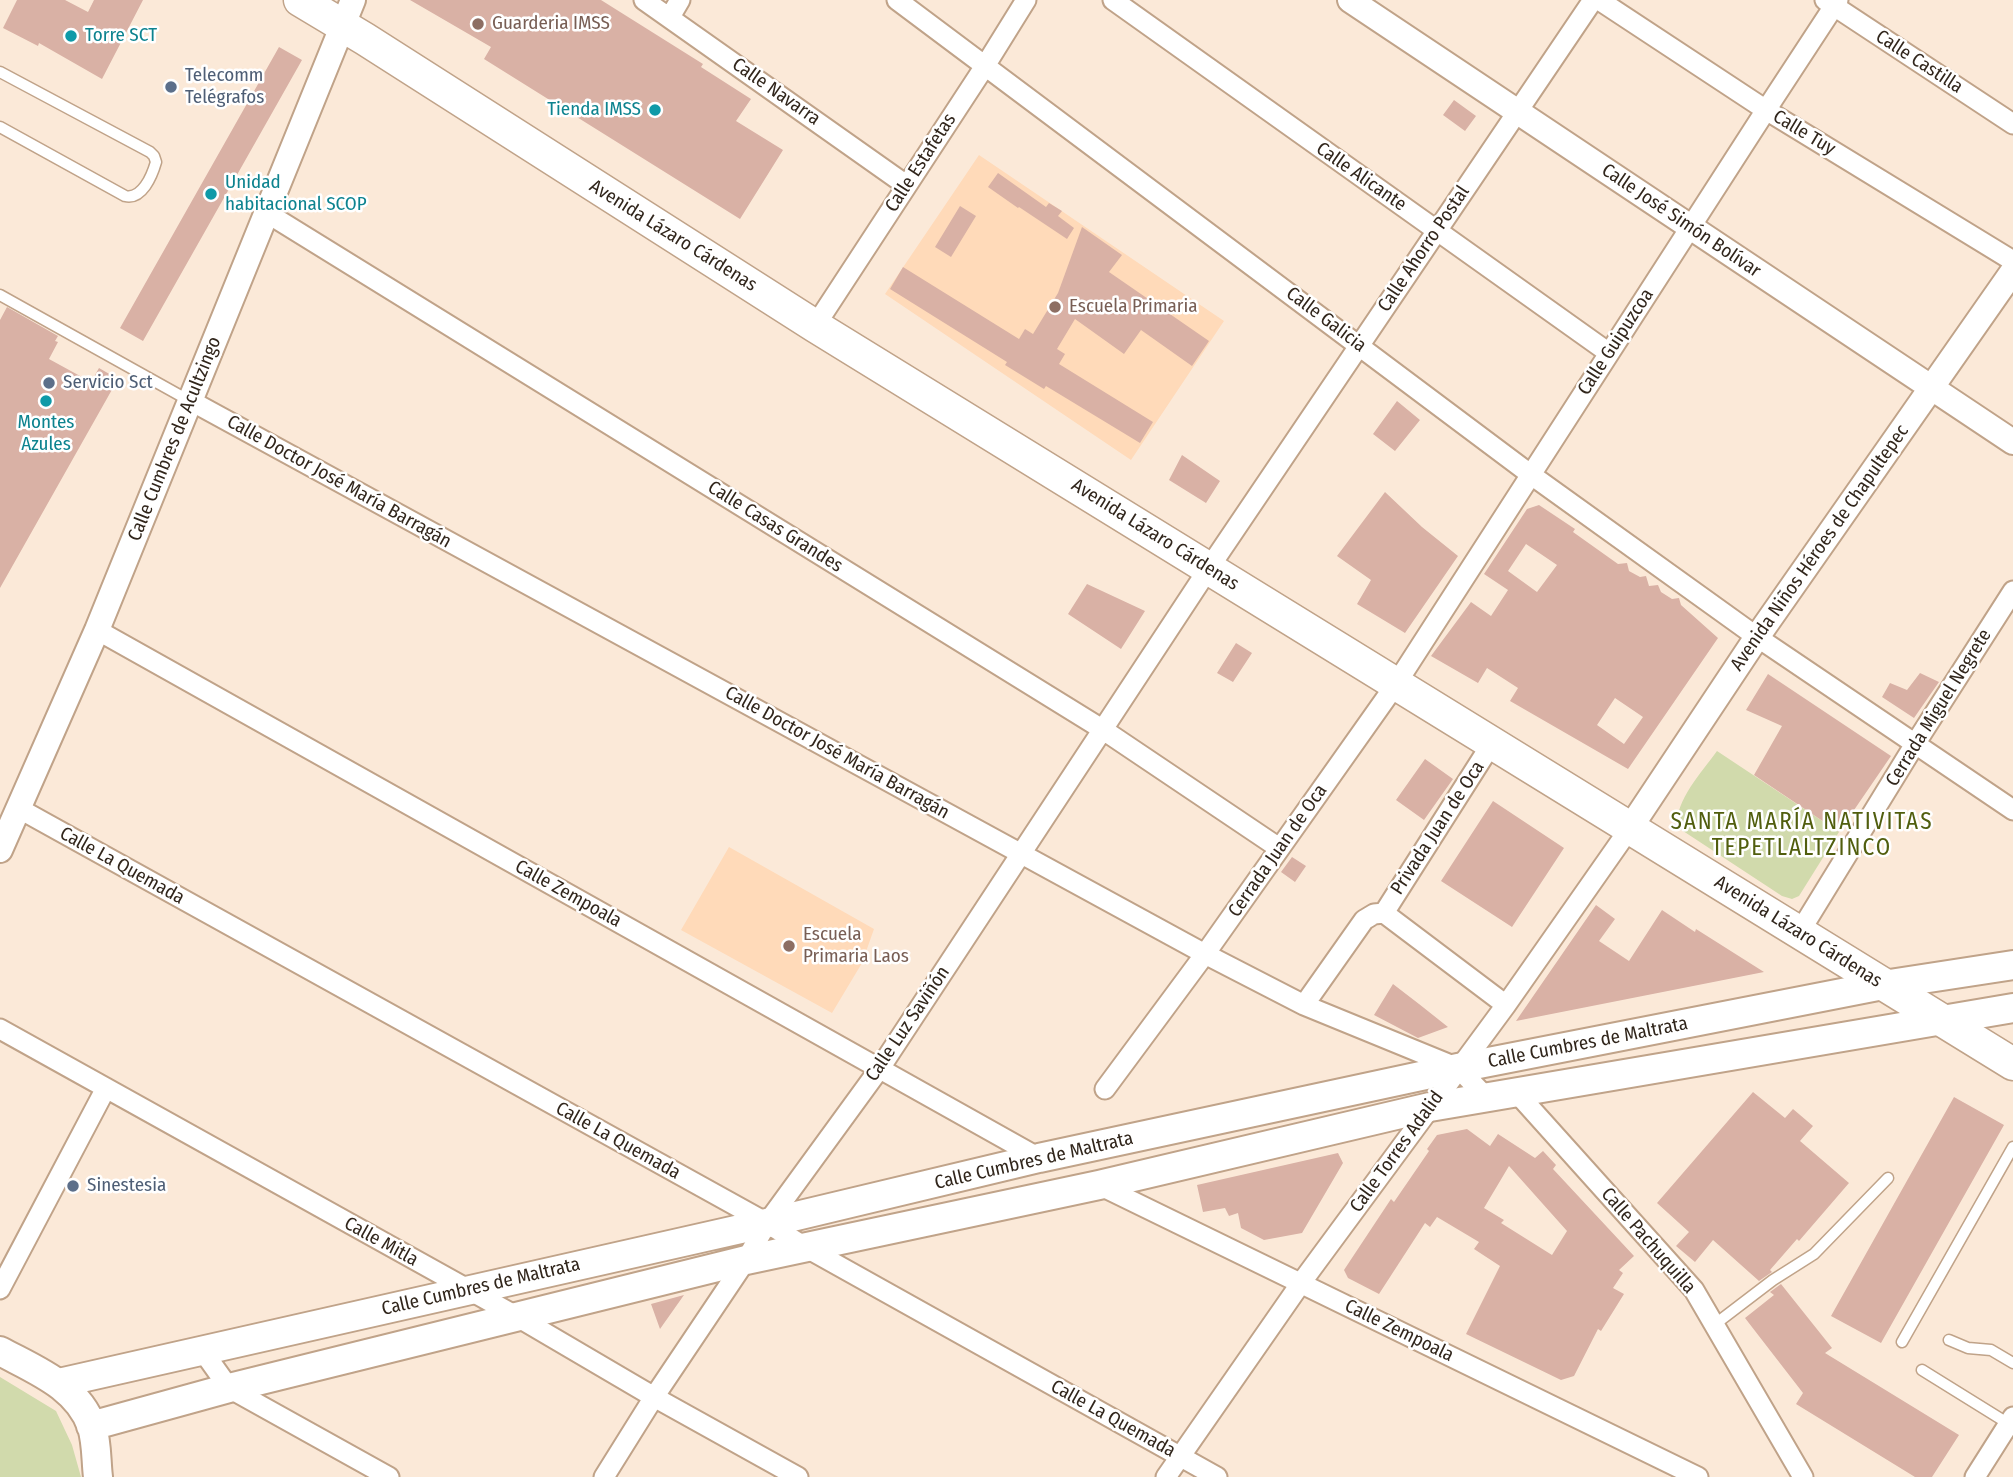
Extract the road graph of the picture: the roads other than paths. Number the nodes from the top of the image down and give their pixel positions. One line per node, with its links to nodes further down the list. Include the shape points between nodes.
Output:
1 (300, 0): 11 (main road, Avenida Lázaro Cárdenas)
2 (644, 0): 10 (street, Calle Navarra)
3 (897, 0): 12 (street, Calle Galicia)
4 (1026, 0): 12 (street, Calle Estafetas)
5 (1113, 0): 21 (street, Calle Alicante)
6 (1350, 0): 15 (street, Calle José Simón Bolívar)
7 (1593, 0): 15 (street, Calle Ahorro Postal)
8 (1599, 0): 14 (street, Calle Tuy)
9 (1832, 2): 14 (street, Calle Guipuzcoa); 16 (street, Calle Castilla)
10 (675, 8): 18 (street, Calle Navarra)
11 (347, 13): 19 (street, Calle Cumbres de Acultzingo); 25 (main road, Avenida Lázaro Cárdenas)
12 (985, 66): 18 (street, Calle Estafetas); 26 (street, Calle Galicia)
13 (0, 72): 17 (lane, via 150,152 156,162 141,192 131,198)
14 (1766, 110): 20 (street, Calle Guipuzcoa); 22 (street, Calle Tuy)
15 (1517, 112): 20 (street, Calle José Simón Bolívar); 21 (street, Calle Ahorro Postal)
16 (2013, 124)
17 (0, 127)
18 (906, 185): 25 (street, Calle Estafetas)
19 (267, 213): 29 (street, Calle Cumbres de Acultzingo); 37 (street, Calle Casas Grandes)
20 (1690, 228): 27 (street, Calle Guipuzcoa); 28 (street, Calle José Simón Bolívar)
21 (1436, 230): 26 (street, Calle Ahorro Postal); 27 (street, Calle Alicante)
22 (2013, 261)
23 (2013, 271): 28 (street, Avenida Niños Héroes de Chapultepec)
24 (0, 295): 29 (lane)
25 (815, 326): 32 (main road, Avenida Lázaro Cárdenas)
26 (1360, 345): 31 (street, Calle Galicia); 32 (street, Calle Ahorro Postal)
27 (1609, 353): 31 (street, Calle Guipuzcoa)
28 (1932, 386): 30 (street, Calle José Simón Bolívar); 35 (street, Avenida Niños Héroes de Chapultepec)
29 (191, 401): 34 (street, Calle Cumbres de Acultzingo); 45 (street, Calle Doctor José María Barragán)
30 (2013, 442)
31 (1530, 474): 35 (street, Calle Galicia); 36 (street, Calle Guipuzcoa)
32 (1209, 568): 36 (main road, Avenida Lázaro Cárdenas); 37 (street, Calle Luz Saviñón)
33 (2013, 591): 39 (street, Cerrada Miguel Negrete)
34 (97, 630): 40 (street, Calle Cumbres de Acultzingo); 57 (street, Calle Zempoala)
35 (1756, 637): 39 (street, Calle Galicia); 42 (street, Avenida Niños Héroes de Chapultepec)
36 (1396, 684): 38 (main road, Avenida Lázaro Cárdenas); 43 (street, Cerrada Juan de Oca)
37 (1102, 730): 43 (street, Calle Casas Grandes); 45 (street, Calle Luz Saviñón)
38 (1492, 743): 42 (main road, Avenida Lázaro Cárdenas); 46 (street, Privada Juan de Oca)
39 (1915, 744): 41 (street, Calle Galicia); 47 (street, Cerrada Miguel Negrete)
40 (18, 808): 44 (street, Calle Cumbres de Acultzingo); 68 (street, Calle La Quemada)
41 (2013, 810)
42 (1630, 828): 47 (main road, Avenida Lázaro Cárdenas); 52 (street, Calle Torres Adalid)
43 (1279, 848): 48 (street, Cerrada Juan de Oca)
44 (0, 849)
45 (1021, 853): 48 (street, Calle Doctor José María Barragán); 57 (street, Calle Luz Saviñón)
46 (1384, 913): 51 (street, Privada Juan de Oca, via 1364,920); 52 (street)
47 (1799, 933): 50 (main road, Avenida Lázaro Cárdenas)
48 (1205, 954): 51 (street, Calle Doctor José María Barragán); 60 (street, Cerrada Juan de Oca)
49 (2013, 965): 50 (main road, Calle Cumbres de Maltrata)
50 (1884, 985): 54 (main road, Avenida Lázaro Cárdenas); 58 (main road, Calle Cumbres de Maltrata)
51 (1304, 1005): 58 (street, Calle Doctor José María Barragán)
52 (1506, 1005): 58 (street, Calle Torres Adalid)
53 (2013, 1008): 54 (main road, Calle Cumbres de Maltrata)
54 (1942, 1021): 56 (main road, Avenida Lázaro Cárdenas); 61 (main road, Calle Cumbres de Maltrata)
55 (0, 1029): 59 (street, Calle Mitla)
56 (2013, 1064)
57 (880, 1068): 65 (street, Calle Zempoala); 68 (street, Calle Luz Saviñón)
58 (1458, 1068): 62 (street, Calle Doctor José María Barragán); 63 (street, Calle Torres Adalid); 65 (main road, Calle Cumbres de Maltrata)
59 (106, 1088): 72 (street); 73 (street, Calle Mitla)
60 (1105, 1089)
61 (1516, 1092): 62 (main road, Calle Cumbres de Maltrata); 75 (street, Calle Pachuquilla, via 1694,1290)
62 (1485, 1096): 63 (main road, Calle Cumbres de Maltrata)
63 (1430, 1107): 67 (main road, Calle Cumbres de Maltrata); 71 (street, Calle Torres Adalid)
64 (2013, 1147): 77 (lane)
65 (1039, 1158): 68 (main road, Calle Cumbres de Maltrata)
66 (1888, 1178): 75 (lane, via 1814,1254)
67 (1099, 1185): 69 (main road, Calle Cumbres de Maltrata); 71 (street, Calle Zempoala)
68 (767, 1223): 69 (street, Calle La Quemada); 70 (street, Calle Luz Saviñón); 73 (main road, Calle Cumbres de Maltrata)
69 (805, 1247): 70 (main road, Calle Cumbres de Maltrata); 87 (street, Calle La Quemada)
70 (746, 1260): 74 (main road, Calle Cumbres de Maltrata); 84 (street, Calle Luz Saviñón)
71 (1301, 1283): 87 (street, Calle Torres Adalid); 94 (street, Calle Zempoala)
72 (0, 1289)
73 (469, 1290): 74 (street, Calle Mitla); 78 (main road, Calle Cumbres de Maltrata)
74 (516, 1316): 83 (main road, Calle Cumbres de Maltrata); 84 (street, Calle Mitla)
75 (1714, 1325): 95 (street, Calle Pachuquilla)
76 (1949, 1340): 80 (lane, via 1991,1350)
77 (1902, 1342)
78 (202, 1350): 82 (main road, Calle Cumbres de Maltrata); 83 (street)
79 (0, 1351): 82 (main road)
80 (2013, 1363)
81 (1922, 1370): 85 (lane)
82 (60, 1383): 86 (main road, via 79,1403)
83 (229, 1388): 86 (main road, Calle Cumbres de Maltrata); 89 (street)
84 (654, 1397): 90 (street, Calle Luz Saviñón); 91 (street, Calle Mitla)
85 (2011, 1420): 96 (street)
86 (91, 1426): 88 (main road)
87 (1180, 1456): 92 (street, Calle Torres Adalid); 93 (street, Calle La Quemada)
88 (98, 1477)
89 (389, 1477)
90 (604, 1477)
91 (798, 1477)
92 (1166, 1477)
93 (1217, 1477)
94 (1698, 1477)
95 (1803, 1477)
96 (1975, 1477)

